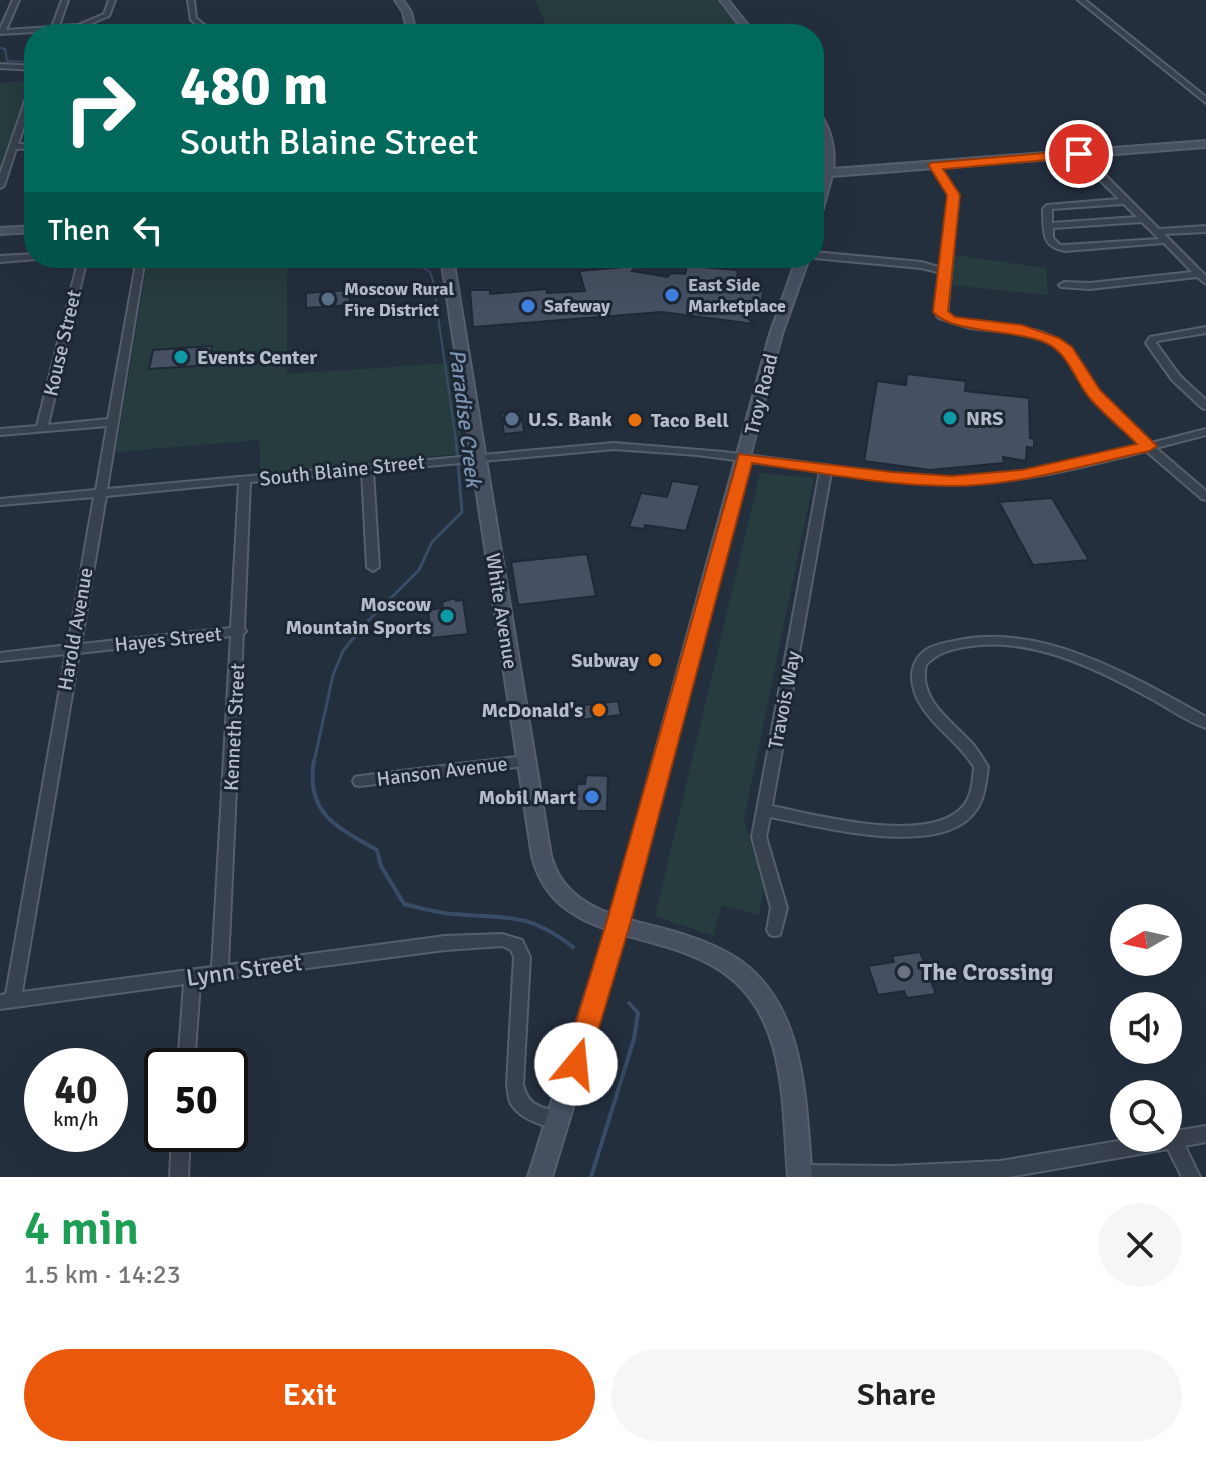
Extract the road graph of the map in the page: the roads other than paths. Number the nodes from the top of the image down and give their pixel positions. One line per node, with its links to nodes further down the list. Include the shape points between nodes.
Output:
1 (65, 0): 9 (street)
2 (112, 0): 10 (street, via 107,15)
3 (191, 0): 11 (street, via 193,19)
4 (399, 0): 12 (street)
5 (724, 0): 13 (street)
6 (1081, 0): 18 (street)
7 (15, 2): 8 (street); 14 (street)
8 (0, 5)
9 (56, 24)
10 (88, 24)
11 (199, 24)
12 (410, 24)
13 (743, 24)
14 (1, 32): 15 (street)
15 (24, 32)
16 (0, 66): 17 (street)
17 (24, 67)
18 (1206, 101)
19 (24, 115): 23 (street)
20 (824, 130): 27 (street)
21 (1206, 144): 24 (street)
22 (24, 146): 23 (street)
23 (13, 147): 28 (street)
24 (1079, 154): 25 (street); 30 (street)
25 (935, 166): 27 (street); 45 (street, via 954,195)
26 (824, 173): 27 (street)
27 (828, 173): 29 (street)
28 (0, 186)
29 (824, 186)
30 (1125, 201): 31 (street); 32 (street, via 1050,207)
31 (1142, 219): 32 (street); 36 (street)
32 (1048, 226): 37 (street, via 1051,244 1065,248)
33 (1206, 229): 36 (street)
34 (24, 230): 35 (street)
35 (0, 231)
36 (1155, 232): 37 (street)
37 (1163, 241): 46 (street)
38 (824, 256): 45 (street)
39 (24, 258): 40 (street)
40 (0, 259)
41 (81, 268): 52 (street, Kouse Street)
42 (139, 268): 51 (street, Harold Avenue)
43 (448, 268): 56 (street, White Avenue)
44 (799, 268): 57 (street, Troy Road, via 776,334)
45 (945, 271): 55 (street, via 942,316 1022,329 1054,341 1067,350 1094,393)
46 (1197, 274): 47 (street); 48 (street)
47 (1206, 281)
48 (1064, 285)
49 (1206, 330): 50 (street, via 1162,336 1151,343 1176,378)
50 (1206, 406)
51 (112, 422): 52 (street); 61 (street, Harold Avenue)
52 (42, 428): 53 (street)
53 (0, 432)
54 (1206, 432): 55 (street, South Blaine Street)
55 (1149, 446): 59 (street, South Blaine Street, via 989,479 952,481); 62 (street)
56 (474, 457): 57 (street, South Blaine Street, via 614,446); 58 (street, South Blaine Street); 69 (street, White Avenue)
57 (745, 457): 59 (street, South Blaine Street); 72 (street, Troy Road)
58 (367, 467): 60 (street, South Blaine Street); 64 (street)
59 (826, 469): 71 (street, Travois Way)
60 (245, 480): 61 (street, South Blaine Street); 65 (street, Kenneth Street)
61 (100, 493): 63 (street, South Blaine Street); 66 (street, Harold Avenue)
62 (1206, 497)
63 (0, 502)
64 (373, 567)
65 (240, 631): 66 (street, Hayes Street); 74 (street, Kenneth Street)
66 (71, 650): 67 (street, Hayes Street); 76 (street, Harold Avenue)
67 (0, 657)
68 (1206, 723): 71 (street, via 1088,663 999,640 955,644 933,651 917,672 923,702 962,739 981,767 970,809 956,821 927,831 897,832)
69 (525, 761): 70 (street, Hanson Avenue); 72 (street, White Avenue, via 550,881 569,905)
70 (360, 781)
71 (764, 810): 73 (street, Travois Way, via 759,837 779,908)
72 (618, 924): 78 (street, Troy Road); 84 (street, White Avenue, via 714,955 758,992 776,1021 788,1065)
73 (775, 930)
74 (220, 973): 75 (street, Lynn Street); 78 (street, Lynn Street, via 445,943 511,942 521,951 518,1100 535,1114)
75 (192, 977): 76 (street, Lynn Street); 77 (street)
76 (6, 1001)
77 (187, 1048)
78 (559, 1120): 86 (street, Troy Road)
79 (1206, 1134): 80 (street)
80 (1182, 1138)
81 (1110, 1151): 84 (street, via 1000,1170)
82 (180, 1152): 85 (street)
83 (1179, 1152): 87 (street)
84 (800, 1176)
85 (179, 1177)
86 (540, 1177)
87 (1191, 1177)

